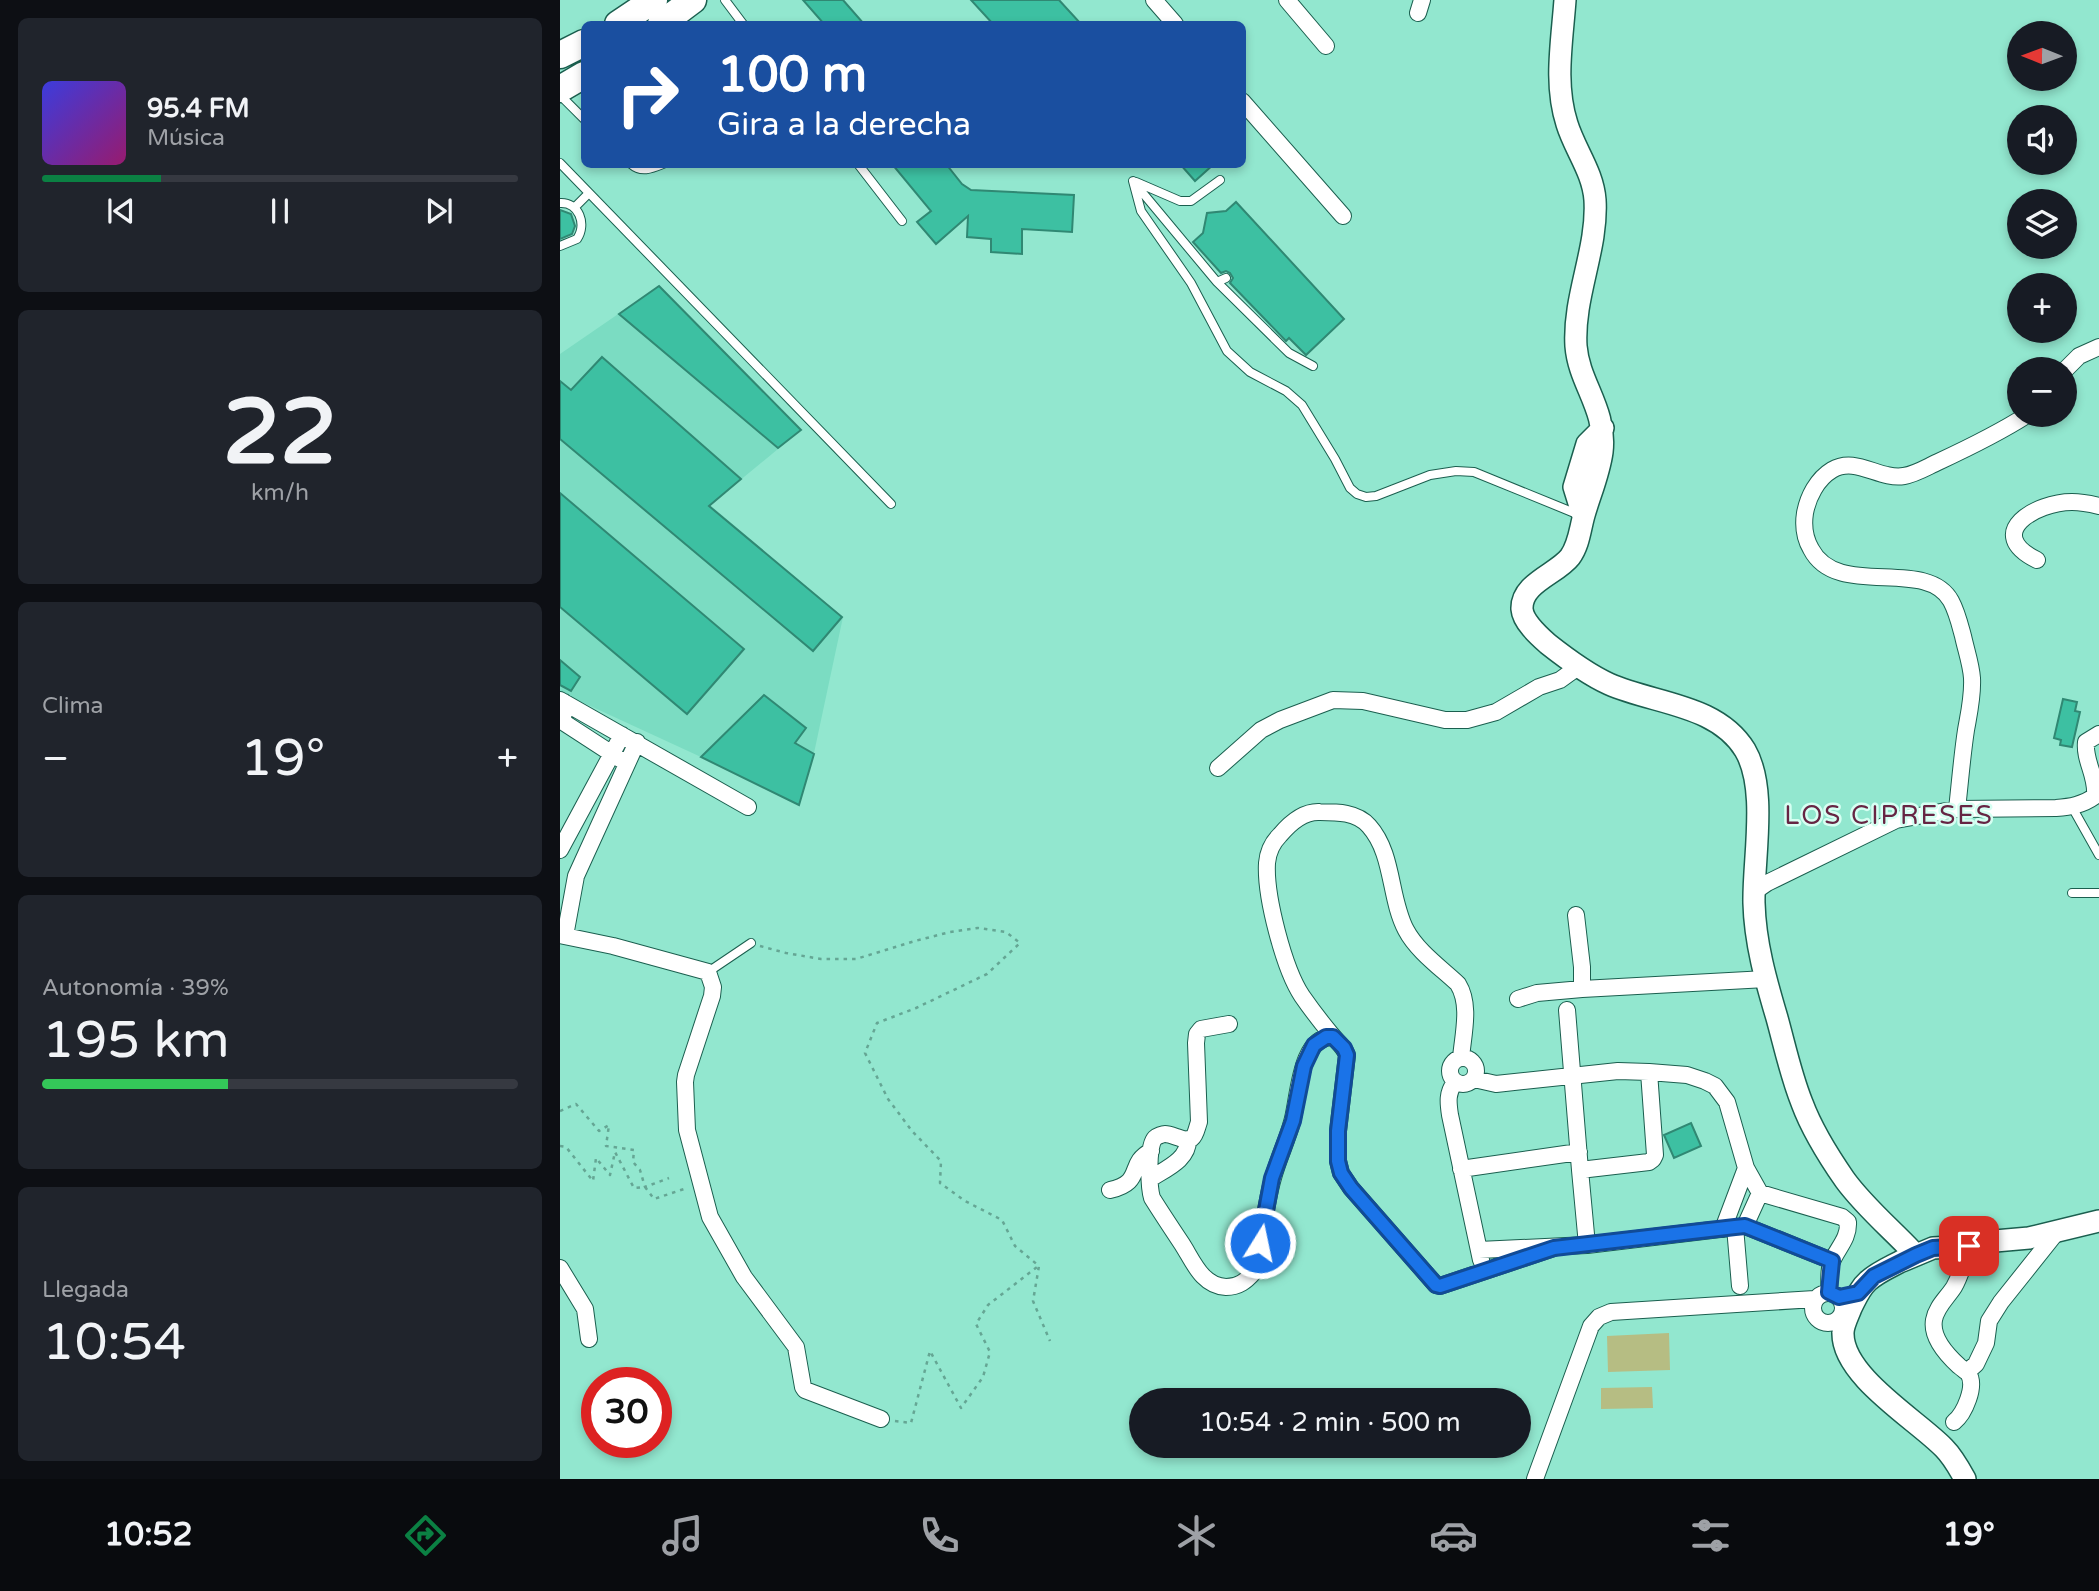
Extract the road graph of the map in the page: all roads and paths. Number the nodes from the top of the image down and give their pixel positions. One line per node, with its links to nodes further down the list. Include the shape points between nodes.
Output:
1 (692, 0): 6 (highway)
2 (724, 0): 8 (lane)
3 (1154, 0): 9 (street)
4 (1287, 0): 11 (street)
5 (1565, 0): 34 (street, via 1561,102 1592,180 1595,202 1576,349 1603,428 1600,462)
6 (664, 17): 7 (highway)
7 (638, 21)
8 (738, 21)
9 (1172, 21)
10 (581, 44): 12 (highway)
11 (1326, 46)
12 (560, 55)
13 (581, 77): 14 (highway)
14 (560, 89)
15 (560, 95): 17 (lane)
16 (1246, 106): 25 (street)
17 (581, 116)
18 (560, 163): 22 (lane)
19 (861, 168): 26 (lane)
20 (1220, 180): 21 (lane, via 1191,201 1180,201)
21 (1133, 181): 30 (lane, via 1289,353); 34 (lane, via 1142,211 1191,282 1227,351 1250,372 1302,405 1357,494 1376,496 1430,475 1474,472)
22 (589, 193): 24 (lane); 32 (lane)
23 (560, 203): 24 (lane)
24 (575, 207): 27 (lane, via 580,233)
25 (1343, 216)
26 (902, 221)
27 (560, 246)
28 (2099, 347): 29 (street)
29 (2077, 358)
30 (1313, 366)
31 (2007, 426): 45 (street, via 1906,476 1891,477 1856,466 1834,469 1817,484 1803,523 1805,539 1820,564 1841,573 1924,582 1944,591 1951,601 1972,678)
32 (891, 504)
33 (2099, 506): 35 (street, via 2052,504 2019,521 2014,537 2017,546)
34 (1581, 526): 36 (street, via 1566,562 1528,591 1522,605 1522,614 1538,636)
35 (2037, 560)
36 (1578, 667): 42 (street, via 1496,712 1467,720 1333,700 1261,730); 48 (street, via 1610,684 1709,717 1738,741 1754,773)
37 (562, 701): 39 (street); 40 (street, via 563,722)
38 (2099, 734): 44 (street, via 2086,742 2085,751 2095,796)
39 (629, 738): 40 (street); 41 (street); 43 (street)
40 (611, 755): 41 (street); 46 (street)
41 (627, 763): 52 (street, via 576,876)
42 (1218, 768)
43 (748, 807)
44 (2072, 807): 45 (street); 47 (lane)
45 (1957, 809): 48 (street, via 1896,820)
46 (560, 850)
47 (2099, 855)
48 (1760, 887): 55 (street, via 1755,920)
49 (2072, 892): 50 (lane)
50 (2099, 893)
51 (1576, 915): 56 (street)
52 (563, 935): 54 (street)
53 (751, 943): 54 (lane); 89 (path, via 810,957 856,959 978,928 1006,932 1020,943 987,974 877,1023 865,1053 888,1099 940,1161 940,1183 1002,1220 1015,1246)
54 (708, 972): 76 (street, via 712,996 685,1082 687,1130)
55 (1766, 979): 56 (street); 87 (street, via 1812,1126 1846,1181)
56 (1582, 989): 57 (street)
57 (1518, 999)
58 (1567, 1010): 63 (street)
59 (1230, 1024): 67 (street, via 1201,1028 1198,1034 1199,1122 1193,1138)
60 (1333, 1037): 61 (street, via 1301,993 1286,962 1267,865 1272,843 1289,824 1315,811 1354,815 1376,835 1406,931 1462,991); 75 (street, via 1314,1045 1304,1066 1293,1121 1272,1178 1258,1259 1247,1280 1232,1287 1207,1281 1152,1198); 91 (street, via 1347,1055 1338,1131 1341,1173 1436,1285)
61 (1461, 1058): 64 (street, via 1474,1064); 65 (street, via 1450,1068)
62 (1650, 1072): 63 (street); 71 (street, via 1687,1076 1714,1086 1727,1102); 73 (street, via 1653,1159)
63 (1573, 1076): 64 (street, via 1496,1084); 70 (street)
64 (1474, 1079): 65 (street, via 1465,1084)
65 (1455, 1082): 72 (street, via 1448,1103)
66 (560, 1111): 77 (path, via 576,1104 598,1131 610,1125 606,1146 634,1150 633,1162)
67 (1188, 1139): 69 (street, via 1158,1136); 75 (street, via 1183,1157)
68 (560, 1146): 77 (path, via 566,1147 593,1181 596,1158 610,1175 615,1152 634,1188)
69 (1151, 1151): 75 (street); 78 (street, via 1143,1155 1127,1184)
70 (1579, 1152): 72 (street); 73 (street)
71 (1746, 1168): 79 (street); 81 (street)
72 (1461, 1169): 86 (street)
73 (1580, 1170): 83 (street)
74 (669, 1178): 77 (path)
75 (1150, 1179)
76 (700, 1183): 77 (path, via 654,1199); 98 (street, via 710,1217 737,1265 796,1347 805,1390)
77 (645, 1187)
78 (1110, 1190)
79 (1760, 1193): 81 (street); 88 (street, via 1846,1219 1845,1238)
80 (2099, 1221): 82 (street)
81 (1734, 1227): 83 (street); 88 (street); 92 (street)
82 (2056, 1233): 84 (street); 97 (street, via 2001,1302 1987,1326 1986,1343 1976,1364)
83 (1587, 1245): 85 (street)
84 (1969, 1246): 87 (street); 97 (street, via 1954,1288 1934,1319 1937,1339)
85 (1554, 1248): 86 (street); 91 (street)
86 (1479, 1250): 91 (street)
87 (1912, 1254): 93 (street)
88 (1832, 1261): 93 (street)
89 (1039, 1266): 96 (path, via 1033,1301); 98 (path, via 988,1305 976,1324 990,1352 983,1377 961,1408 930,1351 911,1423)
90 (560, 1268): 95 (street, via 584,1309)
91 (1484, 1270)
92 (1740, 1286)
93 (1835, 1296): 94 (street, via 1849,1313); 94 (street, via 1812,1307 1815,1316); 100 (street, via 1604,1314 1591,1326)
94 (1838, 1328): 101 (street, via 1858,1370 1944,1448)
95 (589, 1339)
96 (1050, 1341)
97 (1963, 1369): 99 (street, via 1969,1395)
98 (881, 1419)
99 (1954, 1422)
100 (1535, 1479)
101 (1965, 1479)

